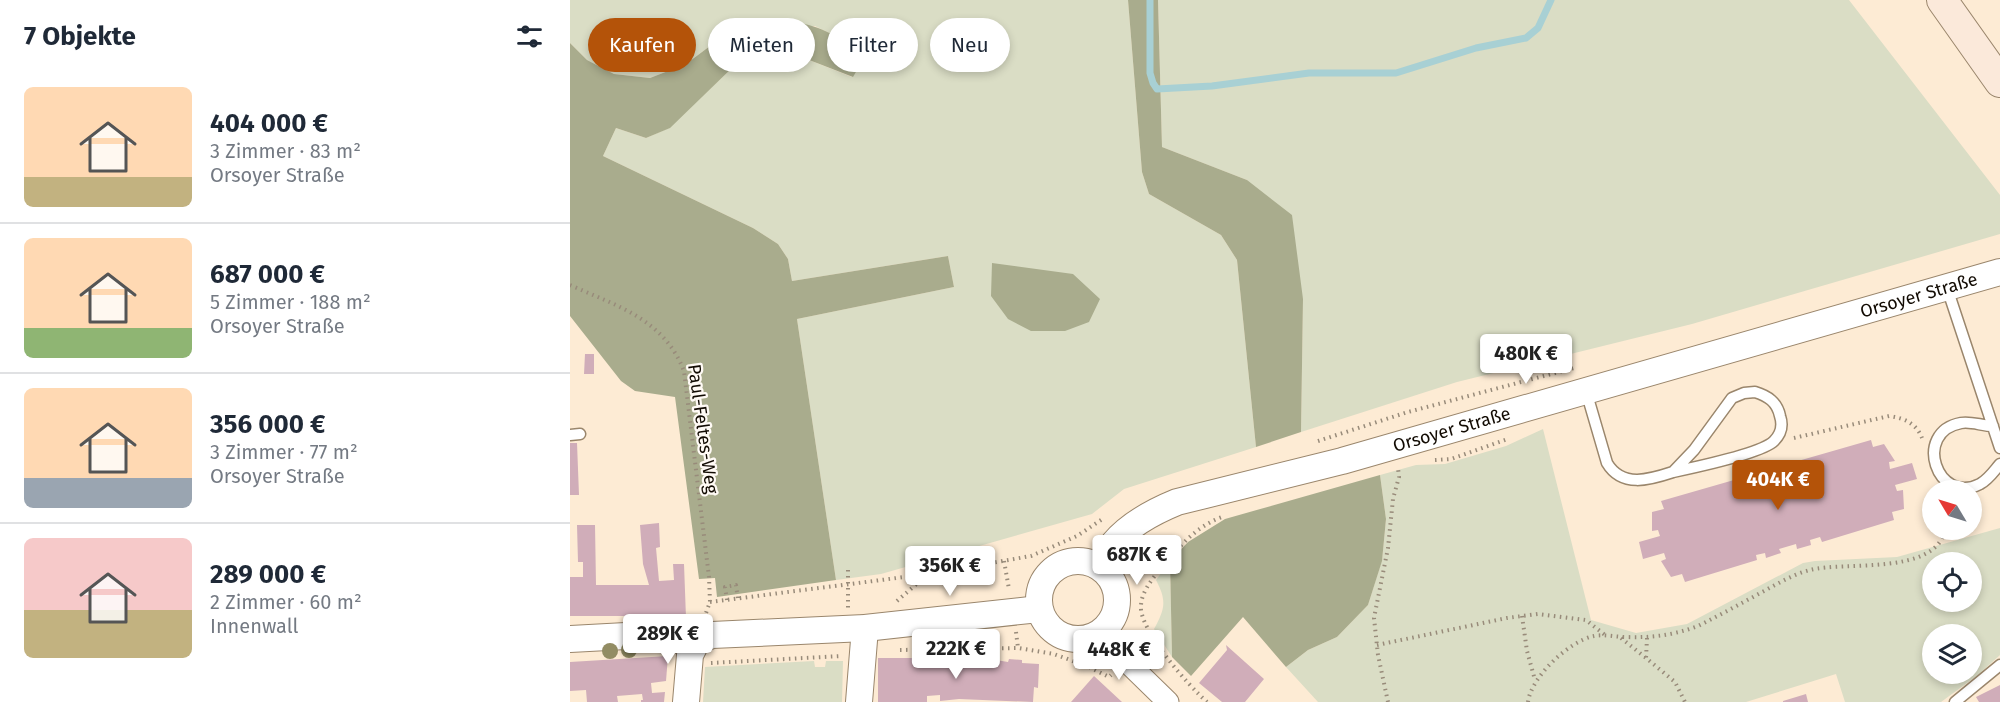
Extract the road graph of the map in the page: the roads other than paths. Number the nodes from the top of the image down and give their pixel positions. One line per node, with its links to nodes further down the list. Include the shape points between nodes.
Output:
1 (1942, 0): 2 (main road)
2 (2000, 82)
3 (2000, 272): 4 (street, Orsoyer Straße)
4 (1947, 288): 5 (street, Orsoyer Straße); 6 (lane)
5 (1586, 390): 9 (lane, via 1611,470 1641,481); 10 (street, Orsoyer Straße, via 1342,461 1177,502 1157,510 1114,542)
6 (1993, 426): 7 (lane); 8 (lane, via 1963,422 1945,430 1934,448 1934,459 1943,478 1961,487 1980,484)
7 (2000, 448)
8 (2000, 464)
9 (1673, 472): 9 (lane, via 1771,444 1782,424 1773,402 1755,392 1731,398)
10 (1098, 566): 11 (street, via 1074,561 1052,570 1040,588); 13 (street, via 1116,590 1117,605)
11 (1039, 609): 12 (street); 13 (street, via 1057,634 1080,639)
12 (857, 628): 15 (street, via 712,635); 18 (street, via 863,655)
13 (1102, 632): 19 (street)
14 (570, 639): 15 (street, via 626,636)
15 (699, 652): 17 (street, via 690,655)
16 (2000, 665): 20 (lane)
17 (686, 702)
18 (859, 702)
19 (1168, 702)
20 (1955, 702)

